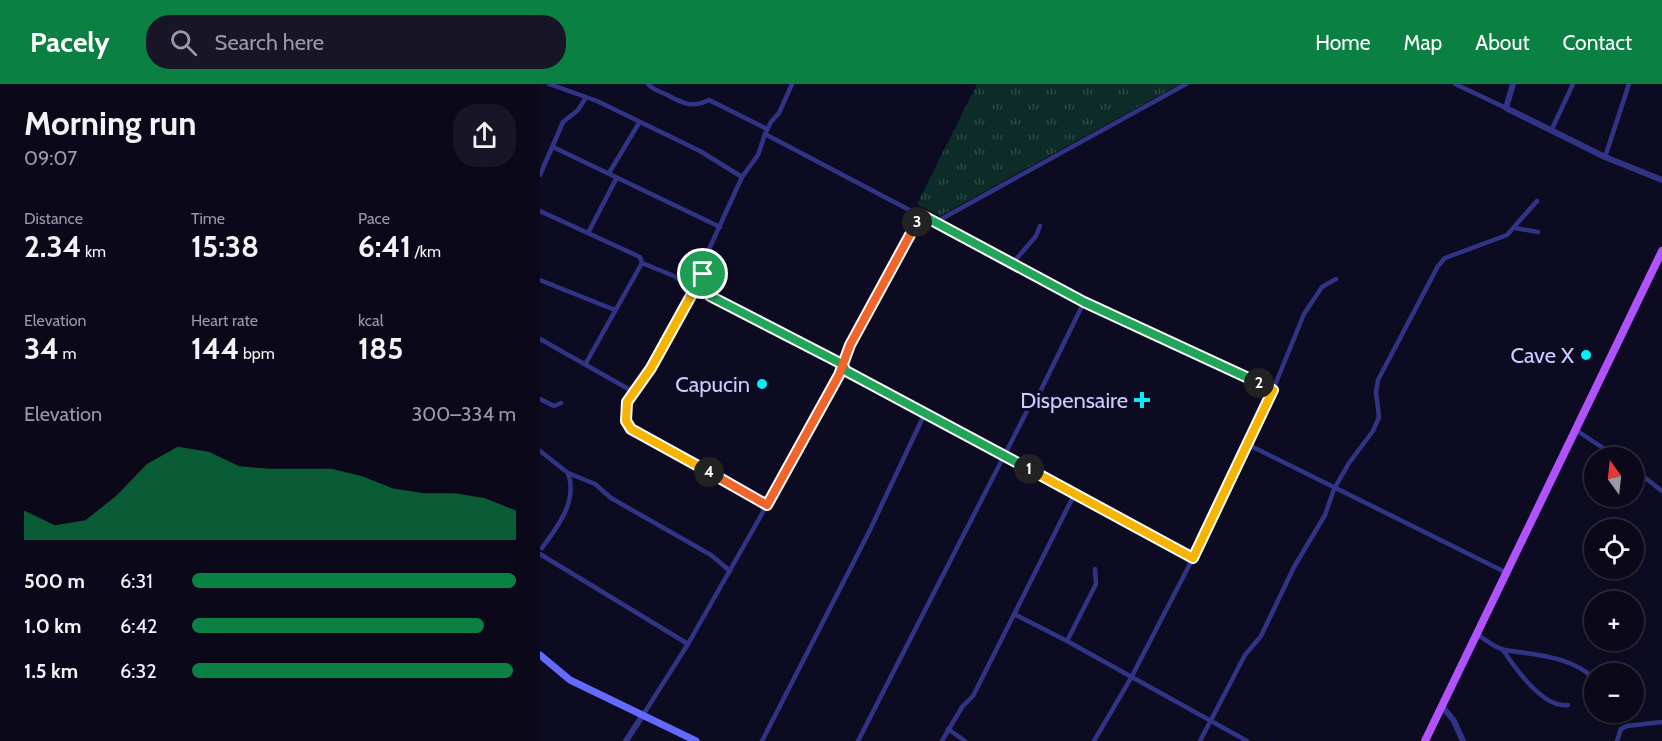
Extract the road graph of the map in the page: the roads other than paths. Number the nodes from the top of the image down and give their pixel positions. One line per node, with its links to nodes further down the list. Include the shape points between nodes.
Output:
1 (549, 84): 9 (street)
2 (648, 84): 13 (street, via 685,105 709,100)
3 (1186, 84): 24 (street)
4 (1455, 84): 10 (street)
5 (1513, 84): 10 (street)
6 (1573, 84): 12 (street)
7 (1629, 84): 15 (street)
8 (789, 86): 13 (street, via 780,113)
9 (585, 99): 11 (street, via 597,101); 14 (street, via 563,122)
10 (1506, 108): 12 (street)
11 (639, 123): 16 (street); 18 (street)
12 (1551, 131): 15 (street)
13 (766, 132): 18 (street, via 758,155); 23 (street)
14 (553, 147): 16 (street); 17 (street)
15 (1605, 157): 20 (street)
16 (609, 172): 19 (street)
17 (540, 175)
18 (742, 177): 26 (street)
19 (616, 179): 26 (street); 28 (street)
20 (1662, 180)
21 (1537, 201): 27 (street)
22 (540, 211): 28 (street)
23 (920, 214): 24 (street); 42 (street)
24 (934, 223): 32 (street)
25 (1040, 226): 32 (street)
26 (720, 227): 33 (street, via 705,258)
27 (1515, 228): 29 (street); 55 (street, via 1498,240 1445,258 1438,266 1378,380 1379,417 1373,431)
28 (588, 232): 31 (street, via 640,257)
29 (1538, 232)
30 (1662, 251): 48 (main road)
31 (642, 263): 36 (street, via 674,276); 39 (street)
32 (1012, 264): 38 (street)
33 (703, 274): 36 (street); 37 (street)
34 (1336, 279): 44 (street, via 1322,287 1304,314)
35 (540, 280): 39 (street)
36 (694, 291): 37 (street); 43 (street, via 651,368)
37 (710, 296): 42 (street)
38 (1084, 302): 44 (street); 52 (street)
39 (615, 310): 41 (street)
40 (540, 339): 41 (street)
41 (586, 363): 43 (street)
42 (842, 364): 47 (street, via 846,371); 58 (street)
43 (633, 390): 58 (street, via 626,412 631,429)
44 (1273, 390): 49 (street)
45 (540, 399): 46 (street, via 554,406)
46 (561, 403)
47 (925, 413): 52 (street); 80 (street)
48 (1576, 430): 50 (street); 63 (main road)
49 (1247, 444): 55 (street); 60 (street)
50 (1602, 447)
51 (540, 451): 53 (street)
52 (1006, 457): 57 (street); 81 (street)
53 (568, 473): 59 (street, via 572,492 569,507); 62 (street, via 595,484 611,498 711,555)
54 (1644, 477): 56 (street)
55 (1334, 489): 63 (street); 75 (street, via 1325,515 1294,567 1261,636 1245,655)
56 (1662, 491)
57 (1075, 493): 60 (street); 64 (street)
58 (767, 505): 62 (street)
59 (540, 549): 67 (street)
60 (1193, 558): 71 (street)
61 (1095, 569): 66 (street, via 1096,584)
62 (730, 571): 67 (street)
63 (1507, 573): 65 (main road)
64 (1014, 614): 66 (street); 77 (street, via 974,696)
65 (1476, 634): 68 (street); 73 (main road)
66 (1067, 641): 71 (street)
67 (688, 644): 74 (street)
68 (1503, 650): 70 (street, via 1533,652); 72 (street, via 1532,689 1555,703)
69 (540, 656): 74 (main road, via 570,680)
70 (1584, 669)
71 (1131, 678): 75 (street); 84 (street)
72 (1568, 705)
73 (1442, 706): 87 (main road); 88 (street)
74 (643, 715): 78 (street); 79 (main road)
75 (1211, 719): 85 (street); 86 (street)
76 (1662, 722): 89 (street, via 1627,726 1621,729)
77 (948, 729): 82 (street); 83 (street)
78 (626, 741)
79 (696, 741)
80 (762, 741)
81 (858, 741)
82 (942, 741)
83 (965, 741)
84 (1094, 741)
85 (1200, 741)
86 (1247, 741)
87 (1425, 741)
88 (1463, 741)
89 (1617, 741)

